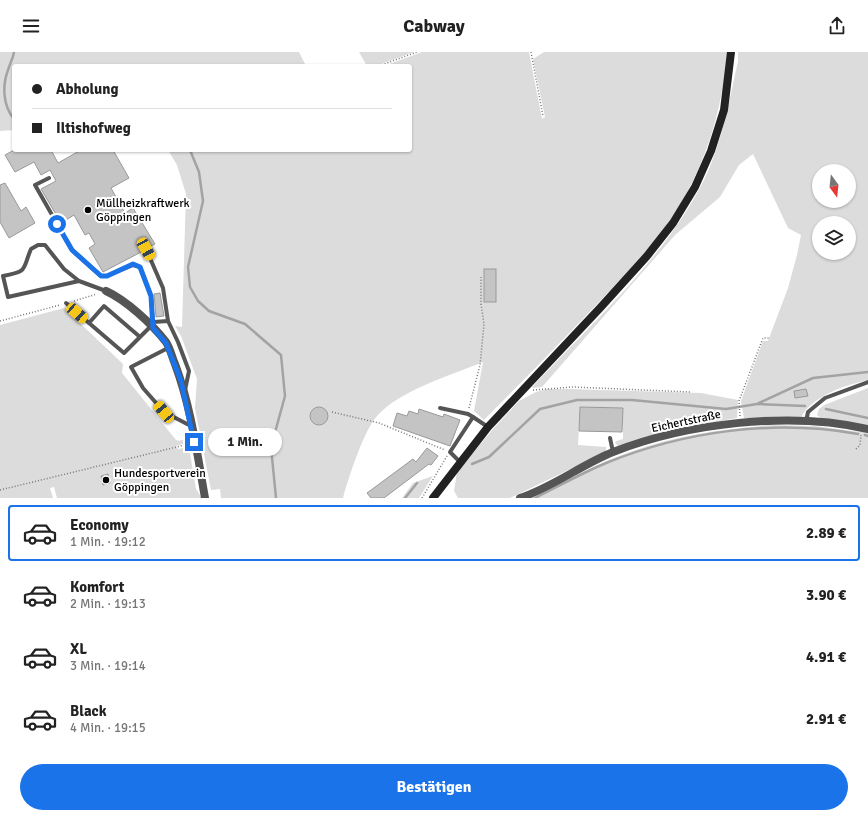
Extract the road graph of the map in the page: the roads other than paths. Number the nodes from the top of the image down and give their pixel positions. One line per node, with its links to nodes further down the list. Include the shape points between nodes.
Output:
1 (731, 52): 20 (main road, via 724,110 711,151 695,186 676,217 631,273)
2 (50, 178): 11 (lane, via 35,185 72,250 101,276 107,276 133,264 140,267 151,296)
3 (146, 249): 9 (lane, via 163,288)
4 (79, 281): 5 (lane, via 8,297); 5 (lane, via 64,269 48,246 40,244 31,249 27,264 19,273 3,276); 7 (lane)
5 (6, 287): 6 (lane)
6 (0, 288)
7 (106, 290): 11 (street)
8 (66, 303): 10 (lane)
9 (168, 321): 11 (lane); 15 (lane, via 189,371)
10 (89, 323): 12 (lane, via 124,353); 12 (lane, via 104,306)
11 (152, 325): 12 (lane); 13 (street)
12 (140, 337)
13 (168, 348): 15 (street); 19 (lane, via 131,367 143,388 164,412)
14 (868, 382): 18 (lane, via 825,398 808,412)
15 (185, 394): 19 (street)
16 (440, 408): 17 (lane)
17 (473, 416): 20 (lane); 24 (lane, via 450,452)
18 (806, 422): 21 (street, Eichertstraße); 23 (street, Eichertstraße, via 775,421 718,425 671,435)
19 (192, 426): 26 (street)
20 (488, 427): 24 (main road)
21 (864, 428)
22 (610, 438): 23 (lane)
23 (613, 452): 27 (street, Eichertstraße)
24 (460, 462): 25 (main road)
25 (436, 497)
26 (205, 498)
27 (520, 498)

